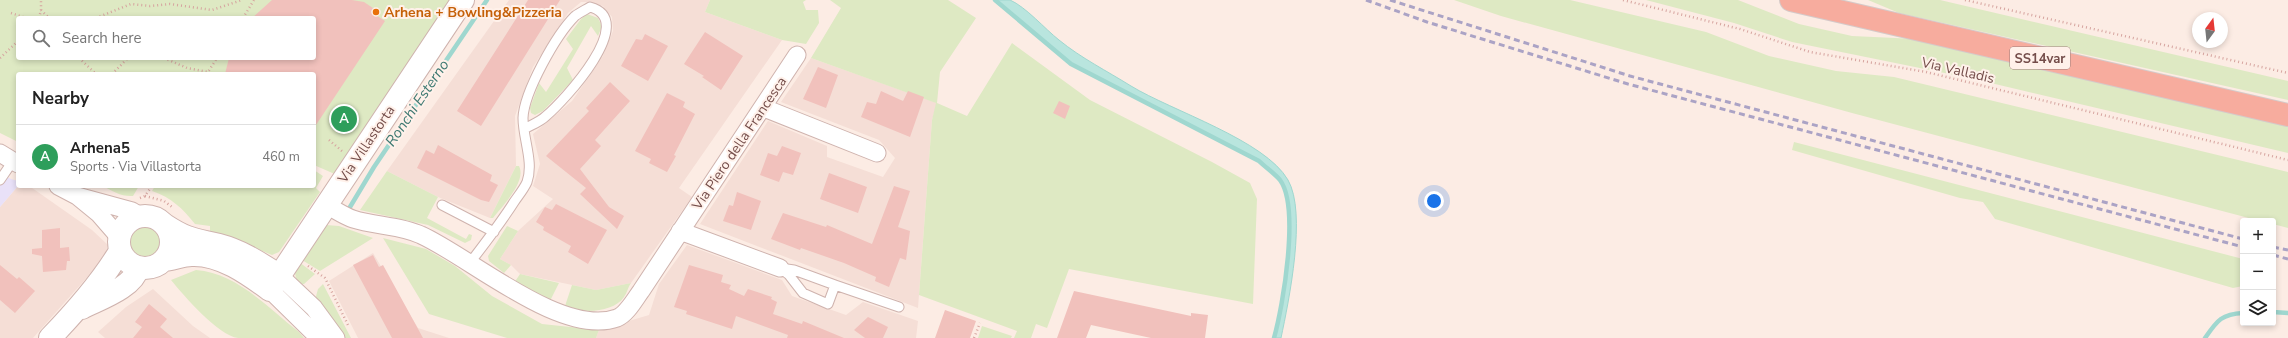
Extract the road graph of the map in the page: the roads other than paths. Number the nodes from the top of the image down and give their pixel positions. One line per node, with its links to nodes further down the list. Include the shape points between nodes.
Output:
1 (463, 0): 12 (street, Via Villastorta)
2 (1791, 0): 5 (highway, SS14var)
3 (797, 55): 4 (street, Via Piero della Francesca)
4 (764, 108): 7 (street); 16 (street, Via Piero della Francesca)
5 (2288, 115)
6 (524, 129): 6 (lane, via 545,117 565,99 596,58 607,24 603,13 597,9 590,7 575,16 547,56 529,93 523,118); 17 (lane, via 528,169 526,182)
7 (877, 153)
8 (10, 159): 9 (lane)
9 (0, 180)
10 (62, 188): 11 (street)
11 (77, 196): 13 (street, via 132,211); 18 (street, via 99,214)
12 (326, 204): 20 (street, Via Piero della Francesca, via 352,219 419,234 447,247); 23 (street, Via Villastorta)
13 (142, 206): 15 (street); 18 (street, via 126,224)
14 (442, 206): 17 (lane)
15 (165, 225): 19 (street, via 171,239); 23 (street, via 185,238 238,252)
16 (680, 231): 20 (street, Via Piero della Francesca, via 641,291 618,318 576,320 554,313); 22 (street)
17 (494, 232): 20 (lane)
18 (119, 244): 21 (street, via 124,259); 26 (street, via 111,266)
19 (165, 260): 21 (street, via 152,268); 23 (street, via 191,255 224,261 236,258)
20 (469, 264)
21 (138, 268): 26 (street, via 136,276 120,288)
22 (780, 268): 24 (lane, via 794,270); 24 (lane, via 803,293 828,304)
23 (275, 283): 27 (street, via 314,308); 29 (street, via 298,304 302,320)
24 (835, 285): 25 (lane)
25 (899, 307)
26 (77, 310): 28 (street)
27 (344, 335)
28 (50, 338)
29 (319, 338)

